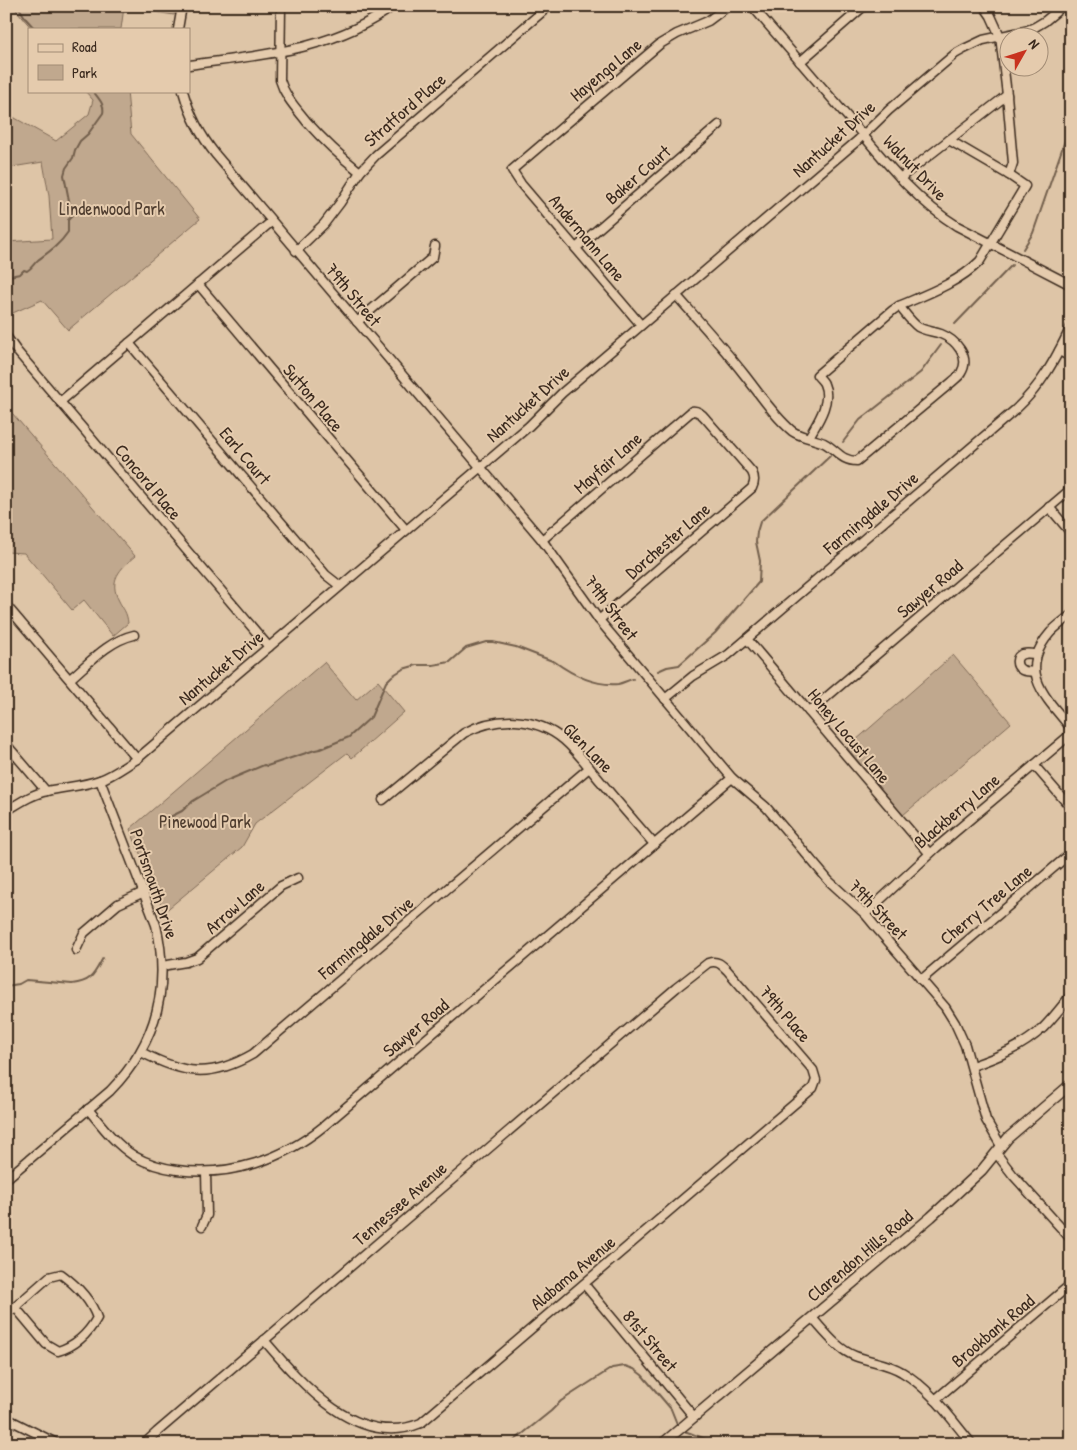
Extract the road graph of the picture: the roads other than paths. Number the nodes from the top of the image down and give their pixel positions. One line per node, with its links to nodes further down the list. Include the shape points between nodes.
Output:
1 (182, 6): 10 (street)
2 (281, 6): 13 (street)
3 (393, 6): 13 (street, via 342,36)
4 (549, 6): 23 (street, Stratford Place)
5 (728, 6): 22 (street, Hayenga Lane, via 708,21 660,44)
6 (752, 6): 14 (street, Walnut Drive)
7 (864, 6): 14 (street)
8 (984, 6): 12 (street)
9 (1063, 6): 11 (street, Nantucket Drive)
10 (178, 28)
11 (1032, 28)
12 (1000, 36): 20 (street, Nantucket Drive, via 973,44 955,54)
13 (280, 52): 15 (street); 23 (street, via 280,80 291,103 326,144)
14 (800, 62): 20 (street, Walnut Drive)
15 (190, 65)
16 (1005, 78): 18 (street)
17 (183, 92): 26 (street, 79th Street, via 190,116 204,139)
18 (1007, 95): 21 (street); 24 (street, via 1013,163)
19 (719, 125): 29 (street, Baker Court)
20 (863, 136): 25 (street, Walnut Drive); 33 (street, Nantucket Drive)
21 (949, 140): 24 (street); 25 (street)
22 (512, 170): 29 (street, Andermann Lane)
23 (360, 172): 30 (street, Stratford Place, via 332,215)
24 (1009, 175): 27 (street, via 1025,186)
25 (900, 178): 27 (street, Walnut Drive, via 944,218)
26 (271, 222): 30 (street, 79th Street); 31 (street)
27 (990, 244): 32 (street, Walnut Drive); 34 (street, via 972,269)
28 (435, 246): 35 (street, via 433,257)
29 (576, 248): 36 (street, Andermann Lane)
30 (296, 251): 35 (street, 79th Street)
31 (198, 284): 39 (street); 48 (street, Sutton Place)
32 (1071, 285)
33 (676, 295): 36 (street, Nantucket Drive); 43 (street, via 716,339 780,420 794,433)
34 (900, 306): 43 (street, via 817,375 827,395); 43 (street, via 916,326 940,333 955,343 964,358 960,374 857,461 841,457 825,444)
35 (357, 322): 44 (street, 79th Street)
36 (641, 325): 44 (street, Nantucket Drive)
37 (1071, 327): 40 (street, Farmingdale Drive)
38 (6, 336): 42 (street, Concord Place)
39 (129, 343): 42 (street); 51 (street, Earl Court, via 326,575)
40 (1060, 351): 41 (street); 56 (street, Farmingdale Drive, via 1039,385 1015,410)
41 (1071, 357)
42 (60, 402): 57 (street, Concord Place)
43 (809, 437)
44 (480, 467): 48 (street, Nantucket Drive); 50 (street, 79th Street)
45 (755, 483): 50 (street, Mayfair Lane, via 752,472 695,410); 54 (street, Dorchester Lane)
46 (1071, 489): 47 (street, Sawyer Road)
47 (1049, 507): 49 (street); 62 (street, Sawyer Road)
48 (406, 530): 51 (street, Nantucket Drive)
49 (1071, 532)
50 (542, 540): 54 (street, 79th Street)
51 (340, 586): 57 (street, Nantucket Drive)
52 (6, 605): 60 (street)
53 (1071, 615): 58 (street, via 1052,631)
54 (599, 620): 61 (street, 79th Street)
55 (134, 635): 60 (street, via 113,642)
56 (747, 639): 61 (street, Farmingdale Drive); 62 (street, Honey Locust Lane)
57 (269, 647): 66 (street, Nantucket Drive)
58 (1036, 654): 59 (street); 59 (street, via 1022,654 1016,662 1023,671)
59 (1035, 672): 63 (street, via 1045,696)
60 (70, 679): 66 (street)
61 (665, 699): 69 (street, 79th Street)
62 (809, 712): 76 (street, Honey Locust Lane)
63 (1071, 728)
64 (1071, 734): 67 (street, Blackberry Lane)
65 (6, 744): 71 (street)
66 (137, 759): 70 (street, Nantucket Drive)
67 (1034, 765): 73 (street); 76 (street, Blackberry Lane)
68 (589, 768): 72 (street, Glen Lane, via 564,740 543,727 520,721 493,722 464,733); 75 (street, Glen Lane); 86 (street, Farmingdale Drive, via 253,1054 221,1069 190,1071 166,1065)
69 (732, 778): 75 (street, Sawyer Road); 80 (street, 79th Street, via 766,807 829,881)
70 (100, 780): 71 (street, Nantucket Drive); 79 (street, Portsmouth Drive)
71 (46, 791): 74 (street, Nantucket Drive)
72 (383, 800)
73 (1071, 808)
74 (6, 811)
75 (654, 844): 92 (street, Sawyer Road, via 315,1133 265,1160)
76 (929, 853): 80 (street, Blackberry Lane)
77 (1071, 853): 83 (street, Cherry Tree Lane)
78 (298, 878): 82 (street, Arrow Lane, via 282,886 197,958)
79 (144, 892): 81 (street, via 118,904 84,933); 82 (street, Portsmouth Drive, via 160,940)
80 (864, 914): 83 (street, 79th Street)
81 (76, 950)
82 (162, 966): 86 (street, Portsmouth Drive, via 158,1007)
83 (922, 980): 87 (street, 79th Street, via 955,1023)
84 (676, 988): 90 (street, 79th Place, via 708,963 721,964 813,1070 816,1080 812,1088); 101 (street, Tennessee Avenue)
85 (1071, 995): 87 (street, via 1044,1027 1026,1042 1001,1056)
86 (141, 1052): 89 (street, Portsmouth Drive, via 120,1080)
87 (972, 1066): 91 (street, 79th Street, via 986,1120)
88 (1071, 1084): 91 (street, Clarendon Hills Road, via 1008,1138)
89 (88, 1110): 92 (street, Sawyer Road, via 132,1155 162,1168); 93 (street, Portsmouth Drive)
90 (772, 1124): 96 (street, Alabama Avenue)
91 (999, 1150): 95 (street, 79th Street, via 1012,1175); 100 (street, Clarendon Hills Road, via 931,1217)
92 (206, 1172): 94 (street, via 208,1215)
93 (6, 1180)
94 (202, 1226)
95 (1071, 1239)
96 (584, 1284): 101 (street, Alabama Avenue, via 421,1423 389,1435 362,1431 335,1417 313,1397); 103 (street, 81st Street)
97 (1071, 1284): 102 (street, Brookbank Road)
98 (14, 1307): 98 (street, via 50,1278 61,1274 92,1305 97,1318 90,1330 71,1346 58,1351 46,1344); 99 (street)
99 (6, 1314)
100 (812, 1318): 102 (street, via 846,1352 893,1367 915,1381); 103 (street, Clarendon Hills Road)
101 (264, 1340): 106 (street, Tennessee Avenue)
102 (935, 1400): 108 (street)
103 (694, 1417): 107 (street, Clarendon Hills Road)
104 (6, 1418): 105 (street)
105 (58, 1444)
106 (144, 1444)
107 (662, 1444)
108 (972, 1444)

